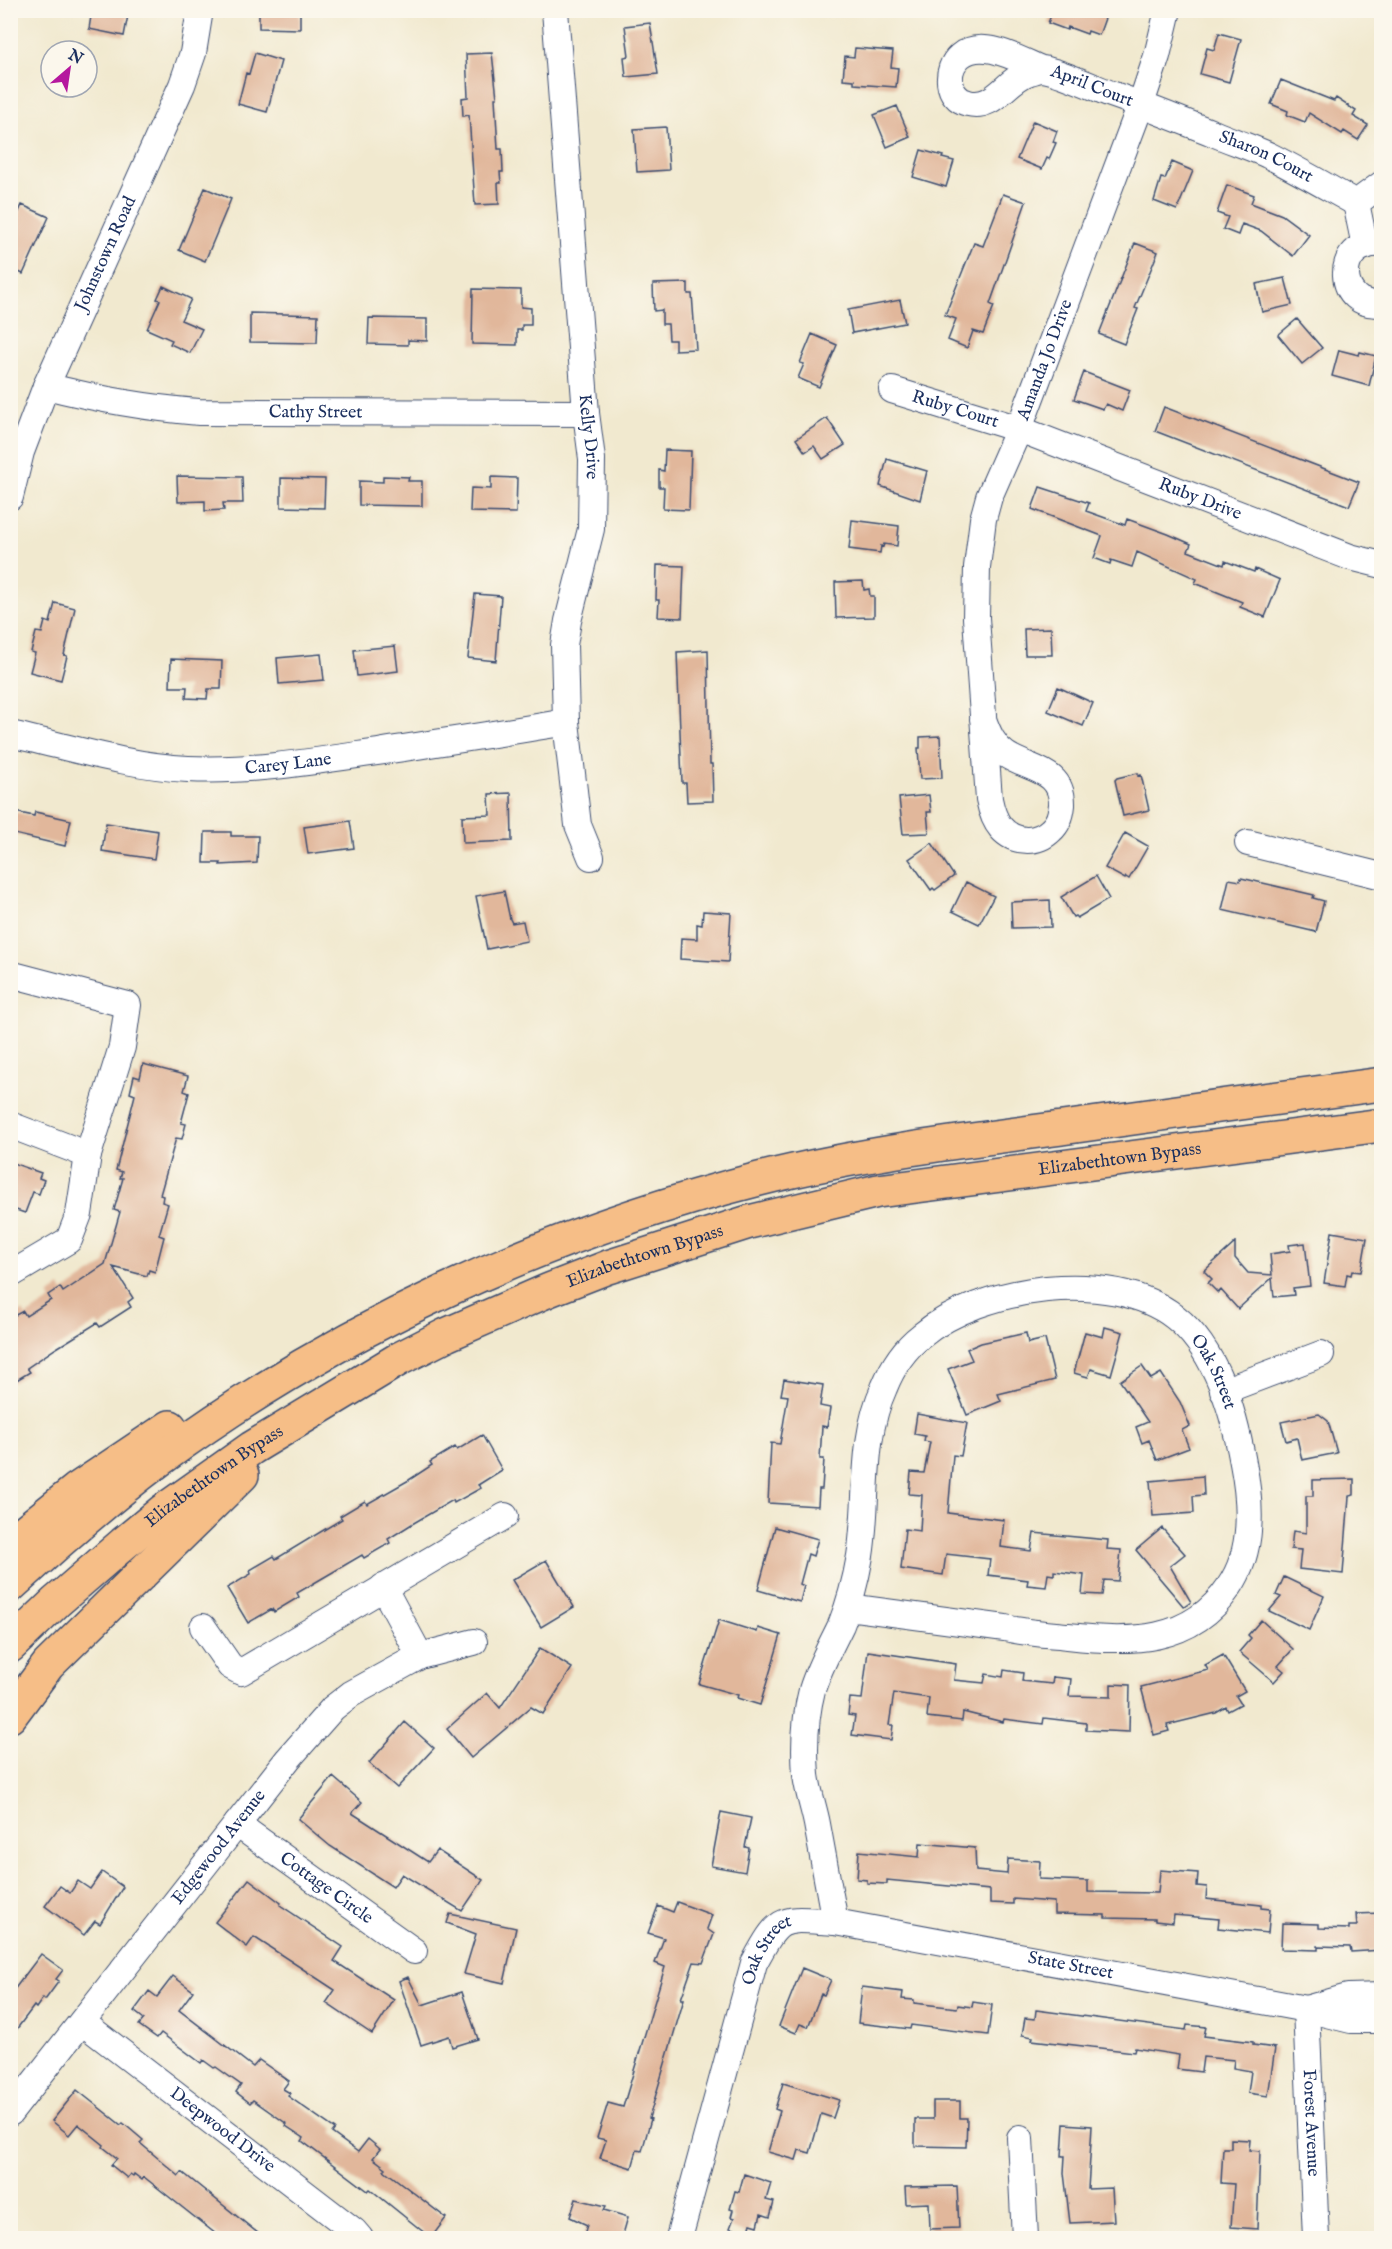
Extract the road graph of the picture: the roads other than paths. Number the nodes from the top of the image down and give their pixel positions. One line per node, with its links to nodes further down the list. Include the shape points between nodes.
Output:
1 (200, 10): 10 (street, Johnstown Road, via 193,53 182,85)
2 (555, 10): 12 (street, Kelly Drive)
3 (1168, 10): 5 (street, Amanda Jo Drive)
4 (1041, 69): 5 (street, April Court)
5 (1141, 104): 7 (street, Sharon Court, via 1267,155); 13 (street, Amanda Jo Drive)
6 (1382, 184): 7 (street)
7 (1356, 203): 8 (street)
8 (1373, 245): 9 (street, via 1353,253 1347,262 1346,282 1358,299)
9 (1382, 303)
10 (46, 386): 12 (street, Cathy Street, via 153,408 199,412); 14 (street, Johnstown Road, via 21,452)
11 (892, 390): 13 (street, Ruby Court)
12 (586, 413): 17 (street, Kelly Drive, via 592,459 591,529 564,645)
13 (1019, 429): 15 (street, Ruby Drive, via 1350,557); 16 (street, Amanda Jo Drive, via 988,497 979,542 976,618)
14 (10, 497)
15 (1382, 565)
16 (983, 719): 16 (street, Amanda Jo Drive, via 993,815 1013,837 1040,838 1051,830 1062,811 1059,789 1041,771 995,746)
17 (566, 722): 18 (street, Carey Lane, via 320,761 248,768 161,766); 20 (street, Kelly Drive, via 578,825)
18 (10, 734)
19 (1248, 843): 21 (street)
20 (591, 857)
21 (1382, 876)
22 (10, 974): 26 (street, via 128,1005 122,1047)
23 (1382, 1084): 28 (highway, Elizabethtown Bypass, via 949,1143 762,1178 574,1236 451,1287)
24 (10, 1125): 26 (street)
25 (1382, 1125): 31 (highway, Elizabethtown Bypass, via 878,1191 749,1222 608,1267 502,1309 399,1359)
26 (88, 1155): 27 (street, via 79,1214 69,1240)
27 (15, 1268)
28 (330, 1350): 33 (highway, via 214,1397 76,1490); 34 (highway, Elizabethtown Bypass, via 242,1403 156,1462)
29 (1321, 1354): 30 (street)
30 (1223, 1391): 36 (street, Oak Street, via 1240,1443 1248,1536 1238,1573 1228,1589 1216,1604 1183,1627 1143,1639 1098,1640); 36 (street, Oak Street, via 1209,1359 1187,1328 1173,1316 1128,1293 1068,1287 1034,1292 974,1306 936,1324 904,1352 877,1406 869,1443 860,1557)
31 (306, 1414): 39 (highway, Elizabethtown Bypass, via 163,1511); 41 (highway, via 48,1665)
32 (505, 1516): 35 (street)
33 (10, 1543)
34 (10, 1586)
35 (383, 1587): 37 (street, via 241,1672 230,1666); 40 (street)
36 (848, 1607): 43 (street, Oak Street, via 812,1691 806,1732 806,1775)
37 (203, 1627)
38 (474, 1642): 40 (street, Edgewood Avenue)
39 (10, 1646)
40 (420, 1656): 42 (street, Edgewood Avenue, via 333,1708)
41 (10, 1716)
42 (237, 1824): 44 (street, Cottage Circle); 48 (street, Edgewood Avenue)
43 (835, 1922): 46 (street, State Street); 52 (street, Oak Street, via 783,1922 768,1937 754,1963)
44 (414, 1951)
45 (1382, 1996): 46 (street, State Street, via 1348,1997)
46 (1306, 2009): 47 (street, State Street, via 1351,2020); 54 (street, Forest Avenue)
47 (1382, 2020)
48 (82, 2022): 49 (street, Edgewood Avenue); 51 (street, Deepwood Drive)
49 (10, 2113)
50 (1020, 2138): 53 (street)
51 (360, 2238)
52 (679, 2238)
53 (1025, 2238)
54 (1316, 2238)

